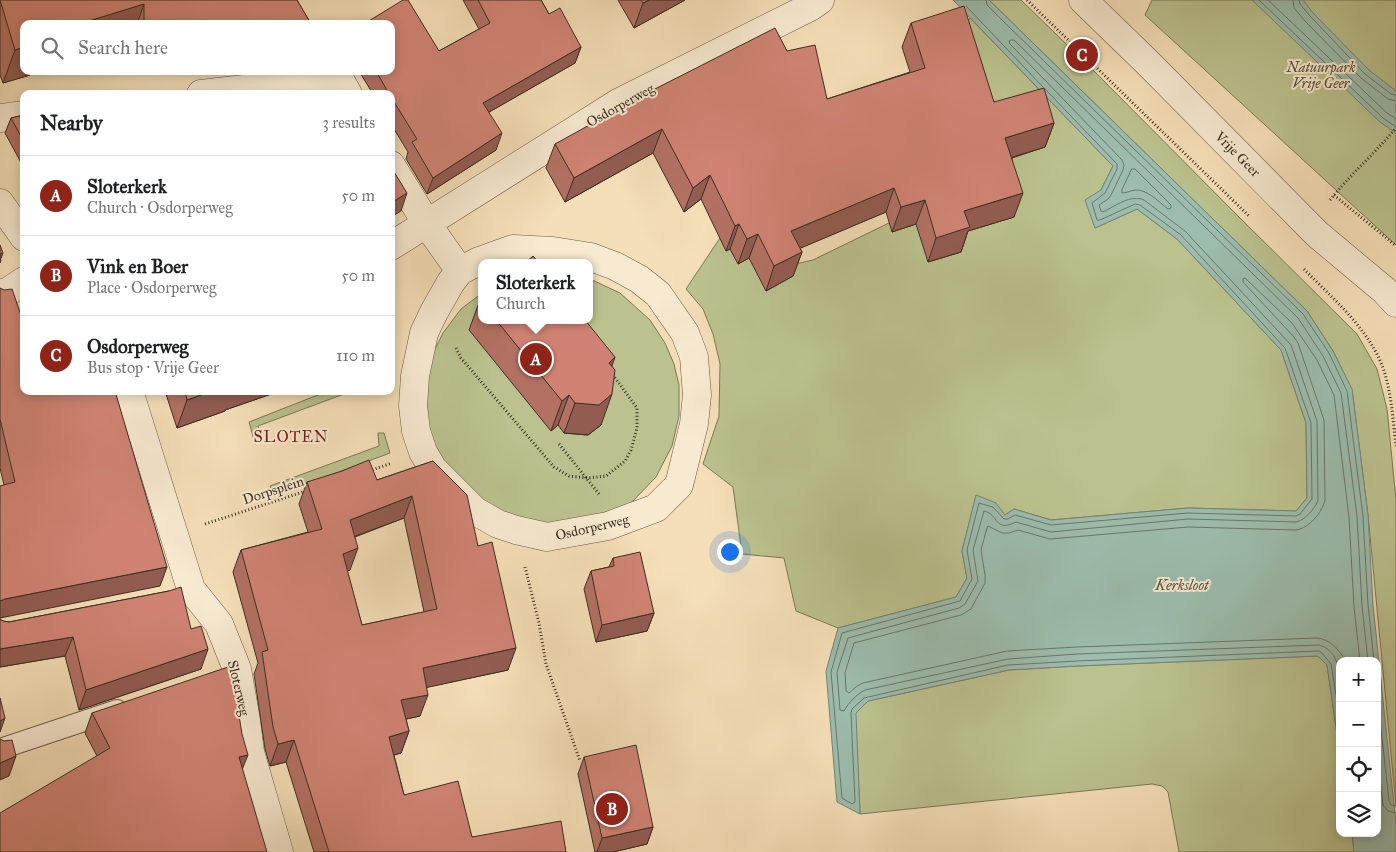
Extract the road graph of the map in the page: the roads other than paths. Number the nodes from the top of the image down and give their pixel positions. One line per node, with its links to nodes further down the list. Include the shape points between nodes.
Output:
1 (820, 0): 9 (street, Osdorperweg, via 618,103)
2 (1083, 0): 17 (street, Vrije Geer, via 1309,226)
3 (343, 86): 4 (street)
4 (272, 90)
5 (20, 116): 6 (street)
6 (0, 118)
7 (395, 172): 9 (street)
8 (0, 203): 10 (street)
9 (427, 224): 11 (street, Osdorperweg); 14 (street)
10 (20, 231)
11 (395, 244)
12 (485, 259): 14 (street, Osdorperweg, via 512,249 591,257 640,279 658,294 685,333 694,357 697,395 694,424 679,485 656,508 620,523 547,537 498,524 475,511 433,469 416,431 413,406 415,376 424,333 438,304)
13 (478, 262): 14 (street, Osdorperweg)
14 (460, 272)
15 (20, 284): 16 (street)
16 (0, 294)
17 (1396, 303)
18 (131, 395): 21 (street, Sloterweg, via 174,535 183,592 219,624 228,672 246,720 250,752)
19 (137, 703): 20 (lane)
20 (0, 749)
21 (279, 852)

